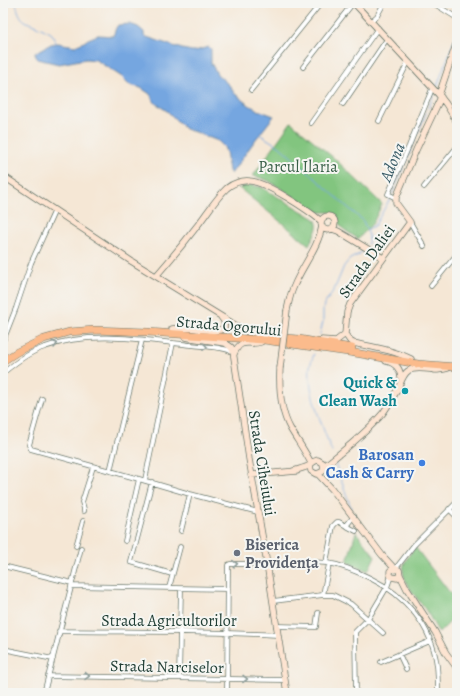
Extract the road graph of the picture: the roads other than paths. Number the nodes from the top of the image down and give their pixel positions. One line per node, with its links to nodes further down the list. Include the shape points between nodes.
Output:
1 (320, 3): 13 (street)
2 (353, 3): 6 (street); 11 (street)
3 (384, 3): 6 (street)
4 (433, 3): 5 (street)
5 (457, 18)
6 (371, 21): 7 (street)
7 (378, 28): 8 (street); 18 (street)
8 (387, 39): 10 (street); 15 (street)
9 (457, 42): 14 (street)
10 (408, 62): 12 (street); 16 (street)
11 (304, 66)
12 (432, 89): 14 (street); 19 (street)
13 (251, 90)
14 (440, 96): 17 (street); 21 (street)
15 (343, 104)
16 (379, 121)
17 (457, 122)
18 (311, 123)
19 (409, 146): 21 (street); 24 (street, via 388,194)
20 (457, 147): 23 (street)
21 (416, 150): 24 (street)
22 (3, 176): 26 (street)
23 (424, 187)
24 (396, 198): 28 (street, Strada Daliei, via 396,203)
25 (295, 203): 27 (street); 30 (street); 37 (street, via 257,182 236,183 222,193)
26 (55, 210): 37 (street); 46 (street, via 31,264)
27 (326, 216): 29 (street, via 332,217); 30 (street, via 322,219)
28 (410, 222): 33 (street); 36 (street, Strada Daliei)
29 (336, 223): 31 (street); 32 (street)
30 (322, 224): 31 (street, via 324,228); 35 (street)
31 (330, 229): 32 (street); 35 (street)
32 (356, 242): 36 (street)
33 (424, 246)
34 (457, 254): 38 (street)
35 (310, 256): 57 (street, bridge, via 294,285 287,310 279,386 282,407 290,428)
36 (383, 258): 41 (street, Strada Daliei, via 350,304)
37 (156, 276): 39 (street)
38 (431, 286)
39 (220, 316): 40 (street, via 225,326 219,331 190,328); 42 (street, via 245,331)
40 (174, 332): 42 (highway, Strada Ogorului); 45 (highway, Strada Ogorului); 49 (highway, Strada Ogorului, via 107,326 59,330 33,339); 50 (street, via 191,338 227,344 232,348); 52 (highway, Strada Ogorului, via 69,332 28,346)
41 (345, 334): 43 (street, via 334,341); 51 (street, via 350,341 394,352)
42 (280, 338): 43 (highway, Strada Ogorului)
43 (300, 339): 51 (highway, Strada Ogorului)
44 (142, 340): 47 (street); 54 (street, one-way to 44, via 43,347 61,342 107,338); 63 (street)
45 (264, 340): 48 (highway, Strada Ogorului); 50 (street, via 241,344)
46 (3, 341)
47 (173, 343): 50 (street, one-way to 50, via 230,350); 67 (street)
48 (355, 353): 53 (highway, Strada Ogorului, via 418,364); 55 (street, via 390,361 397,366)
49 (3, 355)
50 (234, 355): 65 (street, Strada Ciheiului)
51 (410, 359): 53 (highway, Strada Ogorului)
52 (3, 361)
53 (455, 366): 55 (street, via 436,370 412,369 407,371)
54 (3, 372)
55 (401, 381): 58 (street, via 377,419)
56 (42, 399): 61 (street, via 29,445 31,450)
57 (302, 446): 59 (street); 60 (street)
58 (343, 450): 59 (street); 62 (street)
59 (319, 460): 60 (street, via 315,460); 62 (street)
60 (311, 466): 64 (street, via 314,474); 65 (street, via 293,471)
61 (93, 467): 63 (street); 73 (street, via 82,502)
62 (324, 468): 64 (street); 69 (street)
63 (110, 471): 66 (street)
64 (318, 474): 69 (street)
65 (251, 475): 74 (street, Strada Ciheiului)
66 (139, 479): 67 (street); 81 (street)
67 (145, 480): 68 (street)
68 (152, 482): 70 (street); 88 (street, via 131,562)
69 (332, 489): 75 (street)
70 (190, 494): 74 (street); 79 (street)
71 (457, 502): 72 (street)
72 (449, 509): 76 (street); 89 (street, via 405,556)
73 (84, 511)
74 (258, 512): 86 (street, Strada Ciheiului)
75 (354, 516): 78 (street); 89 (street)
76 (457, 517)
77 (83, 521): 82 (street)
78 (346, 526): 80 (street); 85 (street, via 337,522 333,526)
79 (181, 531)
80 (356, 531)
81 (125, 541)
82 (76, 546)
83 (180, 547): 88 (street)
84 (81, 548): 90 (street)
85 (328, 563): 86 (street); 91 (street, via 355,571); 95 (street)
86 (267, 564): 94 (street, one-way to 86, via 228,565); 96 (street, Strada Ciheiului)
87 (3, 566): 90 (street)
88 (172, 574): 92 (street)
89 (395, 574): 91 (street); 109 (street, via 432,626 446,653)
90 (72, 585): 92 (street); 100 (street)
91 (387, 587): 98 (street); 105 (street, via 416,614)
92 (169, 588): 93 (street)
93 (181, 589): 94 (street); 102 (street)
94 (228, 589): 101 (street)
95 (323, 595): 96 (street); 98 (street, via 333,595 351,604)
96 (273, 601): 99 (street, Strada Ciheiului)
97 (318, 613): 99 (street, via 316,627)
98 (368, 619): 103 (street); 120 (street, via 355,632)
99 (276, 626): 104 (street, Strada Ciheiului)
100 (60, 632): 102 (street, Strada Agricultorilor); 108 (street)
101 (228, 632): 102 (street, Strada Agricultorilor); 104 (street, Strada Agricultorilor); 115 (street)
102 (181, 633): 114 (street)
103 (383, 633)
104 (278, 635): 116 (street, Strada Ciheiului)
105 (430, 641): 107 (street); 121 (street, via 437,666)
106 (3, 649): 108 (street)
107 (399, 654): 110 (street); 112 (street)
108 (53, 659): 113 (street)
109 (454, 660): 111 (street)
110 (381, 662)
111 (457, 668)
112 (406, 669)
113 (48, 676): 114 (street, Strada Narciselor, one-way to 114); 117 (street)
114 (179, 678): 115 (street, Strada Narciselor)
115 (228, 678): 116 (street, Strada Narciselor, one-way to 116); 118 (street)
116 (285, 680): 119 (street, Strada Ciheiului)
117 (44, 693)
118 (227, 693)
119 (287, 693)
120 (356, 693)
121 (438, 693)

